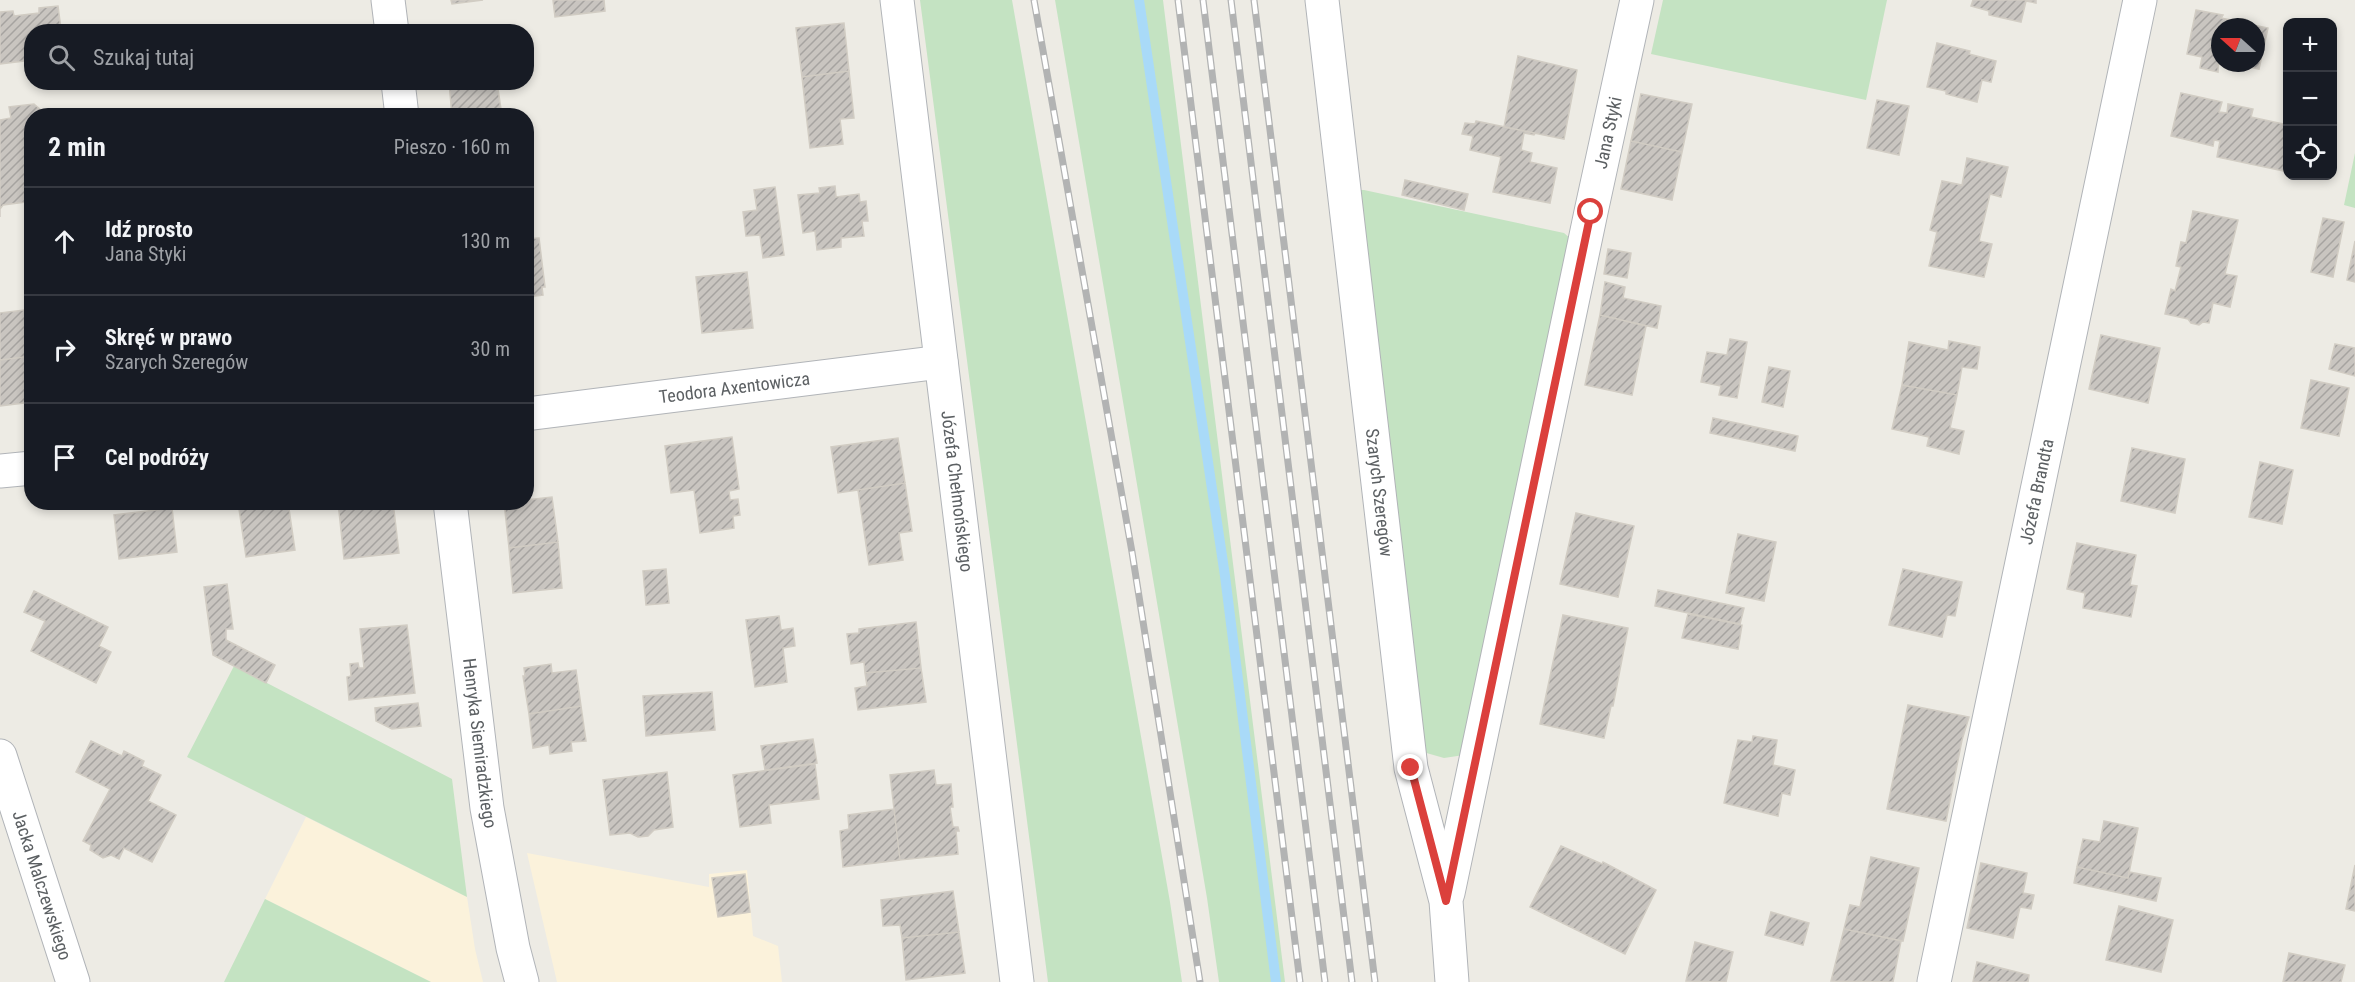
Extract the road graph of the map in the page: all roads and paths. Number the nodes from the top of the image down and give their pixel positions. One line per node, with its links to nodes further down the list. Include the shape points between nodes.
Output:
1 (388, 0): 6 (street)
2 (897, 0): 9 (street, Józefa Chełmońskiego)
3 (1322, 0): 15 (street, Szarych Szeregów, via 1411,768)
4 (1637, 0): 15 (street, Jana Styki)
5 (2140, 0): 20 (street, Józefa Brandta)
6 (391, 24)
7 (399, 90): 8 (street)
8 (401, 108)
9 (941, 362): 10 (street, Teodora Axentowicza); 18 (street, Józefa Chełmońskiego)
10 (534, 413)
11 (24, 469): 12 (street)
12 (0, 471)
13 (451, 510): 17 (street, Henryka Siemiradzkiego, via 487,808)
14 (0, 756): 16 (street, Jacka Malczewskiego)
15 (1446, 901): 19 (street, Szarych Szeregów)
16 (73, 982)
17 (522, 982)
18 (1017, 982)
19 (1452, 982)
20 (1934, 982)

